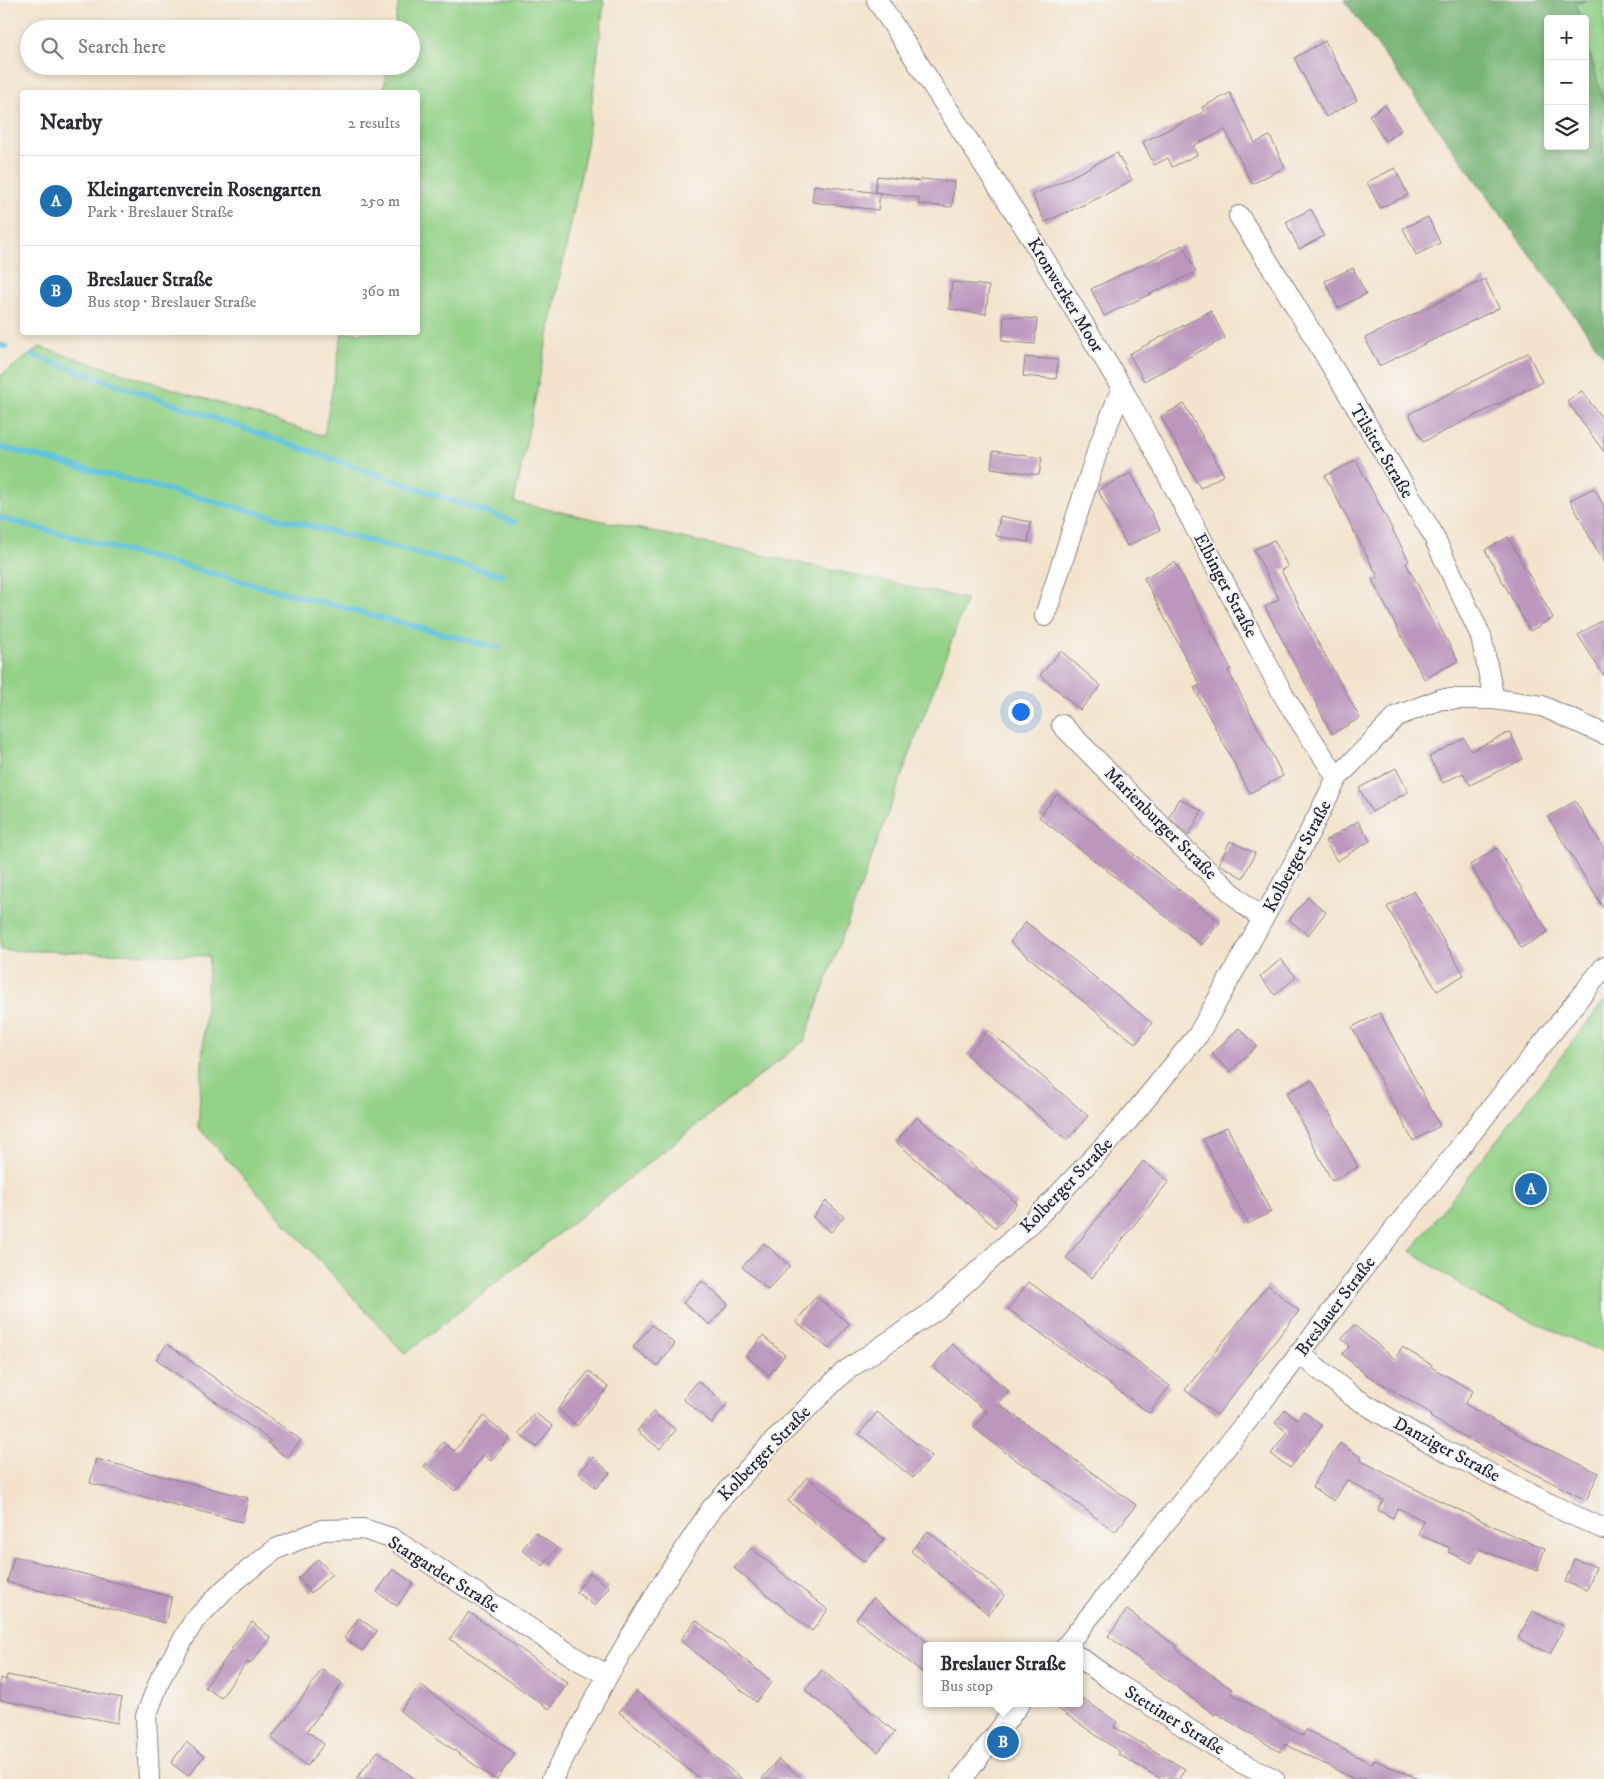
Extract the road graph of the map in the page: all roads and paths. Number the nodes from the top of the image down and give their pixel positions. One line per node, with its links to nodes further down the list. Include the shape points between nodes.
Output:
1 (877, 0): 3 (street, Kronwerker Moor, via 1029,234)
2 (1238, 216): 5 (street, Tilsiter Straße, via 1431,531 1481,636)
3 (1122, 388): 4 (street, via 1098,449); 8 (street, Elbinger Straße, via 1286,698)
4 (1045, 616)
5 (1494, 700): 7 (street, Kolberger Straße, via 1542,706); 8 (street, Kolberger Straße, via 1442,699 1396,716)
6 (1062, 725): 9 (street, Marienburger Straße, via 1180,844)
7 (1604, 734)
8 (1337, 778): 9 (street, Kolberger Straße)
9 (1263, 919): 15 (street, Kolberger Straße, via 1198,1035 1126,1122 1048,1206 937,1309 844,1372 712,1508)
10 (1604, 967): 11 (street, Breslauer Straße, via 1362,1270)
11 (1299, 1354): 12 (street, Danziger Straße, via 1352,1396 1428,1442); 13 (street, Breslauer Straße)
12 (1604, 1529)
13 (1069, 1642)
14 (1083, 1660): 20 (street, Stettiner Straße, via 1240,1762)
15 (608, 1675): 17 (street, Stargarder Straße, via 582,1662 391,1538 363,1529 322,1530 276,1549 228,1587 194,1621 161,1677 146,1716); 18 (street, Kolberger Straße)
16 (1017, 1707): 19 (street)
17 (149, 1779)
18 (552, 1779)
19 (962, 1779)
20 (1274, 1779)

